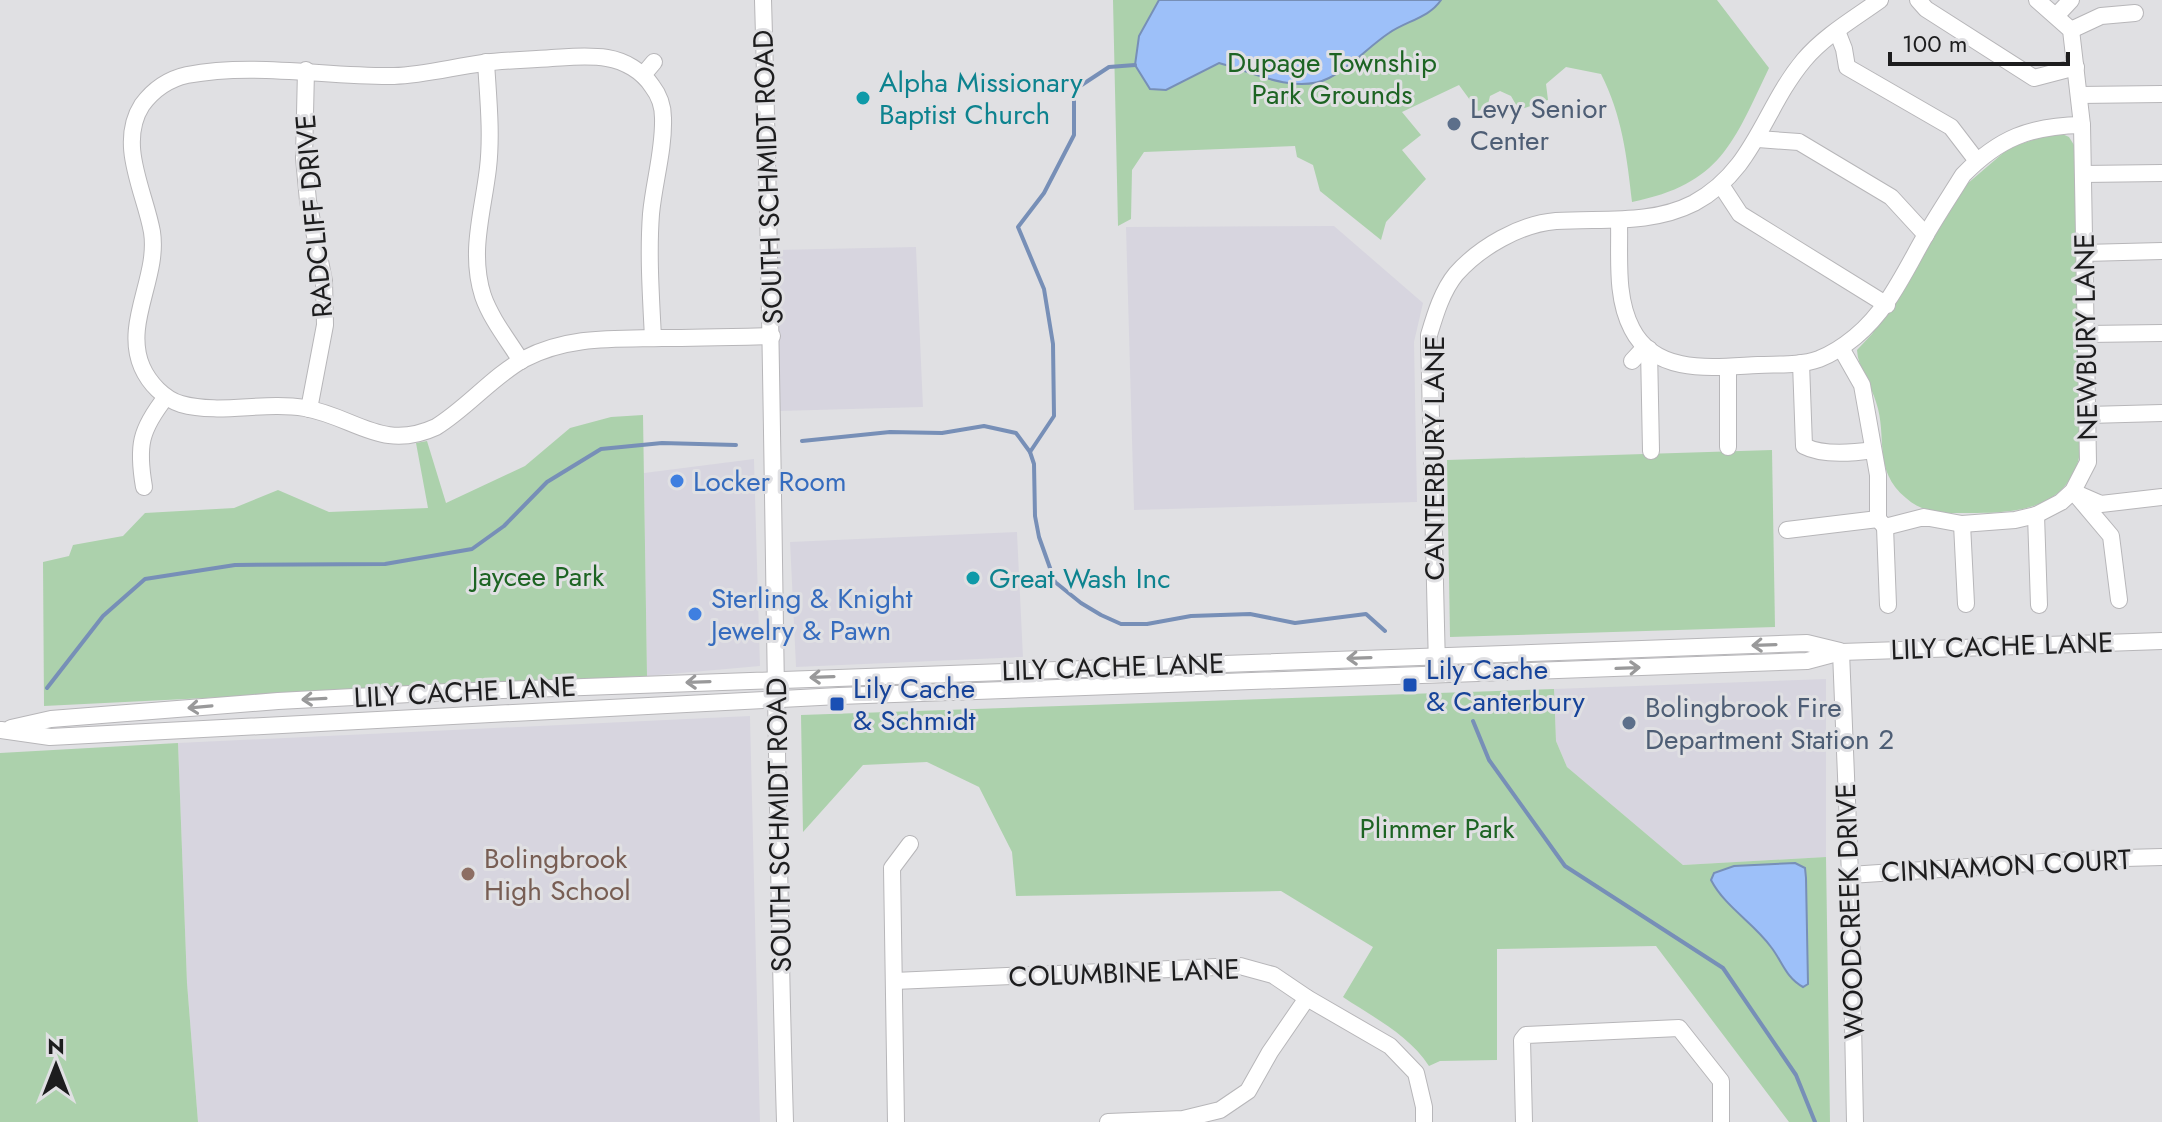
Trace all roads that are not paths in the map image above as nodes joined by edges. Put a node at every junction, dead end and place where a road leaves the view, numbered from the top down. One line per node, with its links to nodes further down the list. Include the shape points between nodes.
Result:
1 (763, 0): 28 (street, SOUTH SCHMIDT ROAD)
2 (1880, 0): 9 (street, CANTERBURY LANE)
3 (1918, 0): 11 (street, via 2034,78)
4 (2037, 0): 7 (street)
5 (2071, 0): 7 (street)
6 (2135, 13): 8 (street, via 2101,16)
7 (2056, 16): 8 (street)
8 (2071, 30): 11 (street, NEWBURY LANE)
9 (1837, 31): 16 (street, CANTERBURY LANE, via 1804,60); 17 (street, via 1847,67 1951,127)
10 (486, 62): 12 (street, via 397,76); 29 (street, via 590,56 648,68 663,122 650,227); 32 (street, via 490,144 476,259 490,312)
11 (2076, 67): 14 (street, NEWBURY LANE)
12 (306, 70): 36 (street, via 198,73 171,80 149,97 135,121 134,169 150,220 153,255 137,353 143,371); 37 (street, RADCLIFF DRIVE, via 304,158 324,281 325,325)
13 (2162, 94): 14 (street)
14 (2079, 95): 15 (street, NEWBURY LANE)
15 (2082, 125): 17 (street, via 2047,126 2010,138); 19 (street, NEWBURY LANE)
16 (1758, 139): 20 (street, CANTERBURY LANE); 22 (street, via 1799,142 1891,197)
17 (1977, 161): 22 (street)
18 (2162, 173): 19 (street)
19 (2083, 174): 24 (street, NEWBURY LANE)
20 (1721, 185): 21 (street, CANTERBURY LANE, via 1681,208); 25 (street, via 1740,214)
21 (1619, 221): 30 (street, via 1621,299 1632,330); 56 (street, CANTERBURY LANE, via 1553,221 1511,233 1456,275 1436,311 1429,335)
22 (1926, 235): 25 (street)
23 (2162, 251): 24 (street)
24 (2084, 253): 27 (street, NEWBURY LANE)
25 (1887, 305): 31 (street)
26 (2162, 333): 27 (street)
27 (2087, 334): 39 (street, NEWBURY LANE)
28 (772, 336): 29 (street); 58 (street, SOUTH SCHMIDT ROAD)
29 (653, 338): 32 (street, via 576,341)
30 (1647, 348): 33 (street); 35 (street, via 1687,366); 42 (street)
31 (1841, 348): 34 (street); 41 (street, via 1862,385)
32 (521, 361): 37 (street, via 421,434 390,437)
33 (1632, 361)
34 (1801, 363): 35 (street); 41 (street, via 1804,446)
35 (1728, 367): 40 (street)
36 (166, 397): 37 (street, via 198,407); 43 (street, via 143,432)
37 (309, 409)
38 (2162, 413): 39 (street)
39 (2088, 415): 44 (street, NEWBURY LANE, via 2088,462)
40 (1728, 447)
41 (1873, 450): 47 (street)
42 (1651, 451)
43 (144, 487)
44 (2073, 491): 45 (street, via 2101,504); 46 (street); 50 (street, via 2111,536)
45 (2162, 497)
46 (2036, 515): 48 (street); 53 (street)
47 (1882, 523): 48 (street, via 1924,517); 49 (street); 52 (street)
48 (1962, 524): 51 (street)
49 (1787, 530)
50 (2119, 600)
51 (1966, 604)
52 (1888, 605)
53 (2039, 605)
54 (2162, 641): 55 (street, LILY CACHE LANE)
55 (1841, 652): 56 (street, LILY CACHE LANE, one-way to 56, via 1807,643); 57 (street, LILY CACHE LANE, one-way to 55, via 1807,661); 63 (street, WOODCREEK DRIVE)
56 (1437, 656): 57 (street, CANTERBURY LANE); 58 (street, LILY CACHE LANE, one-way to 58)
57 (1438, 674): 59 (street, LILY CACHE LANE)
58 (776, 679): 59 (street, SOUTH SCHMIDT ROAD); 60 (street, LILY CACHE LANE, one-way to 60, via 278,701 51,719)
59 (776, 699): 60 (street, LILY CACHE LANE, via 50,737); 66 (street, SOUTH SCHMIDT ROAD)
60 (1, 730)
61 (910, 844): 64 (street, via 892,868)
62 (2162, 857): 63 (street, CINNAMON COURT)
63 (1850, 875): 72 (street, WOODCREEK DRIVE)
64 (894, 981): 65 (street, COLUMBINE LANE, via 1240,966 1273,975); 67 (street)
65 (1307, 998): 68 (street, via 1248,1091 1220,1110 1183,1119); 69 (street, COLUMBINE LANE, via 1390,1046 1416,1073)
66 (785, 1122)
67 (896, 1122)
68 (1108, 1122)
69 (1424, 1122)
70 (1524, 1122): 71 (street, via 1526,1035 1679,1028 1721,1081)
71 (1721, 1122)
72 (1855, 1122)

